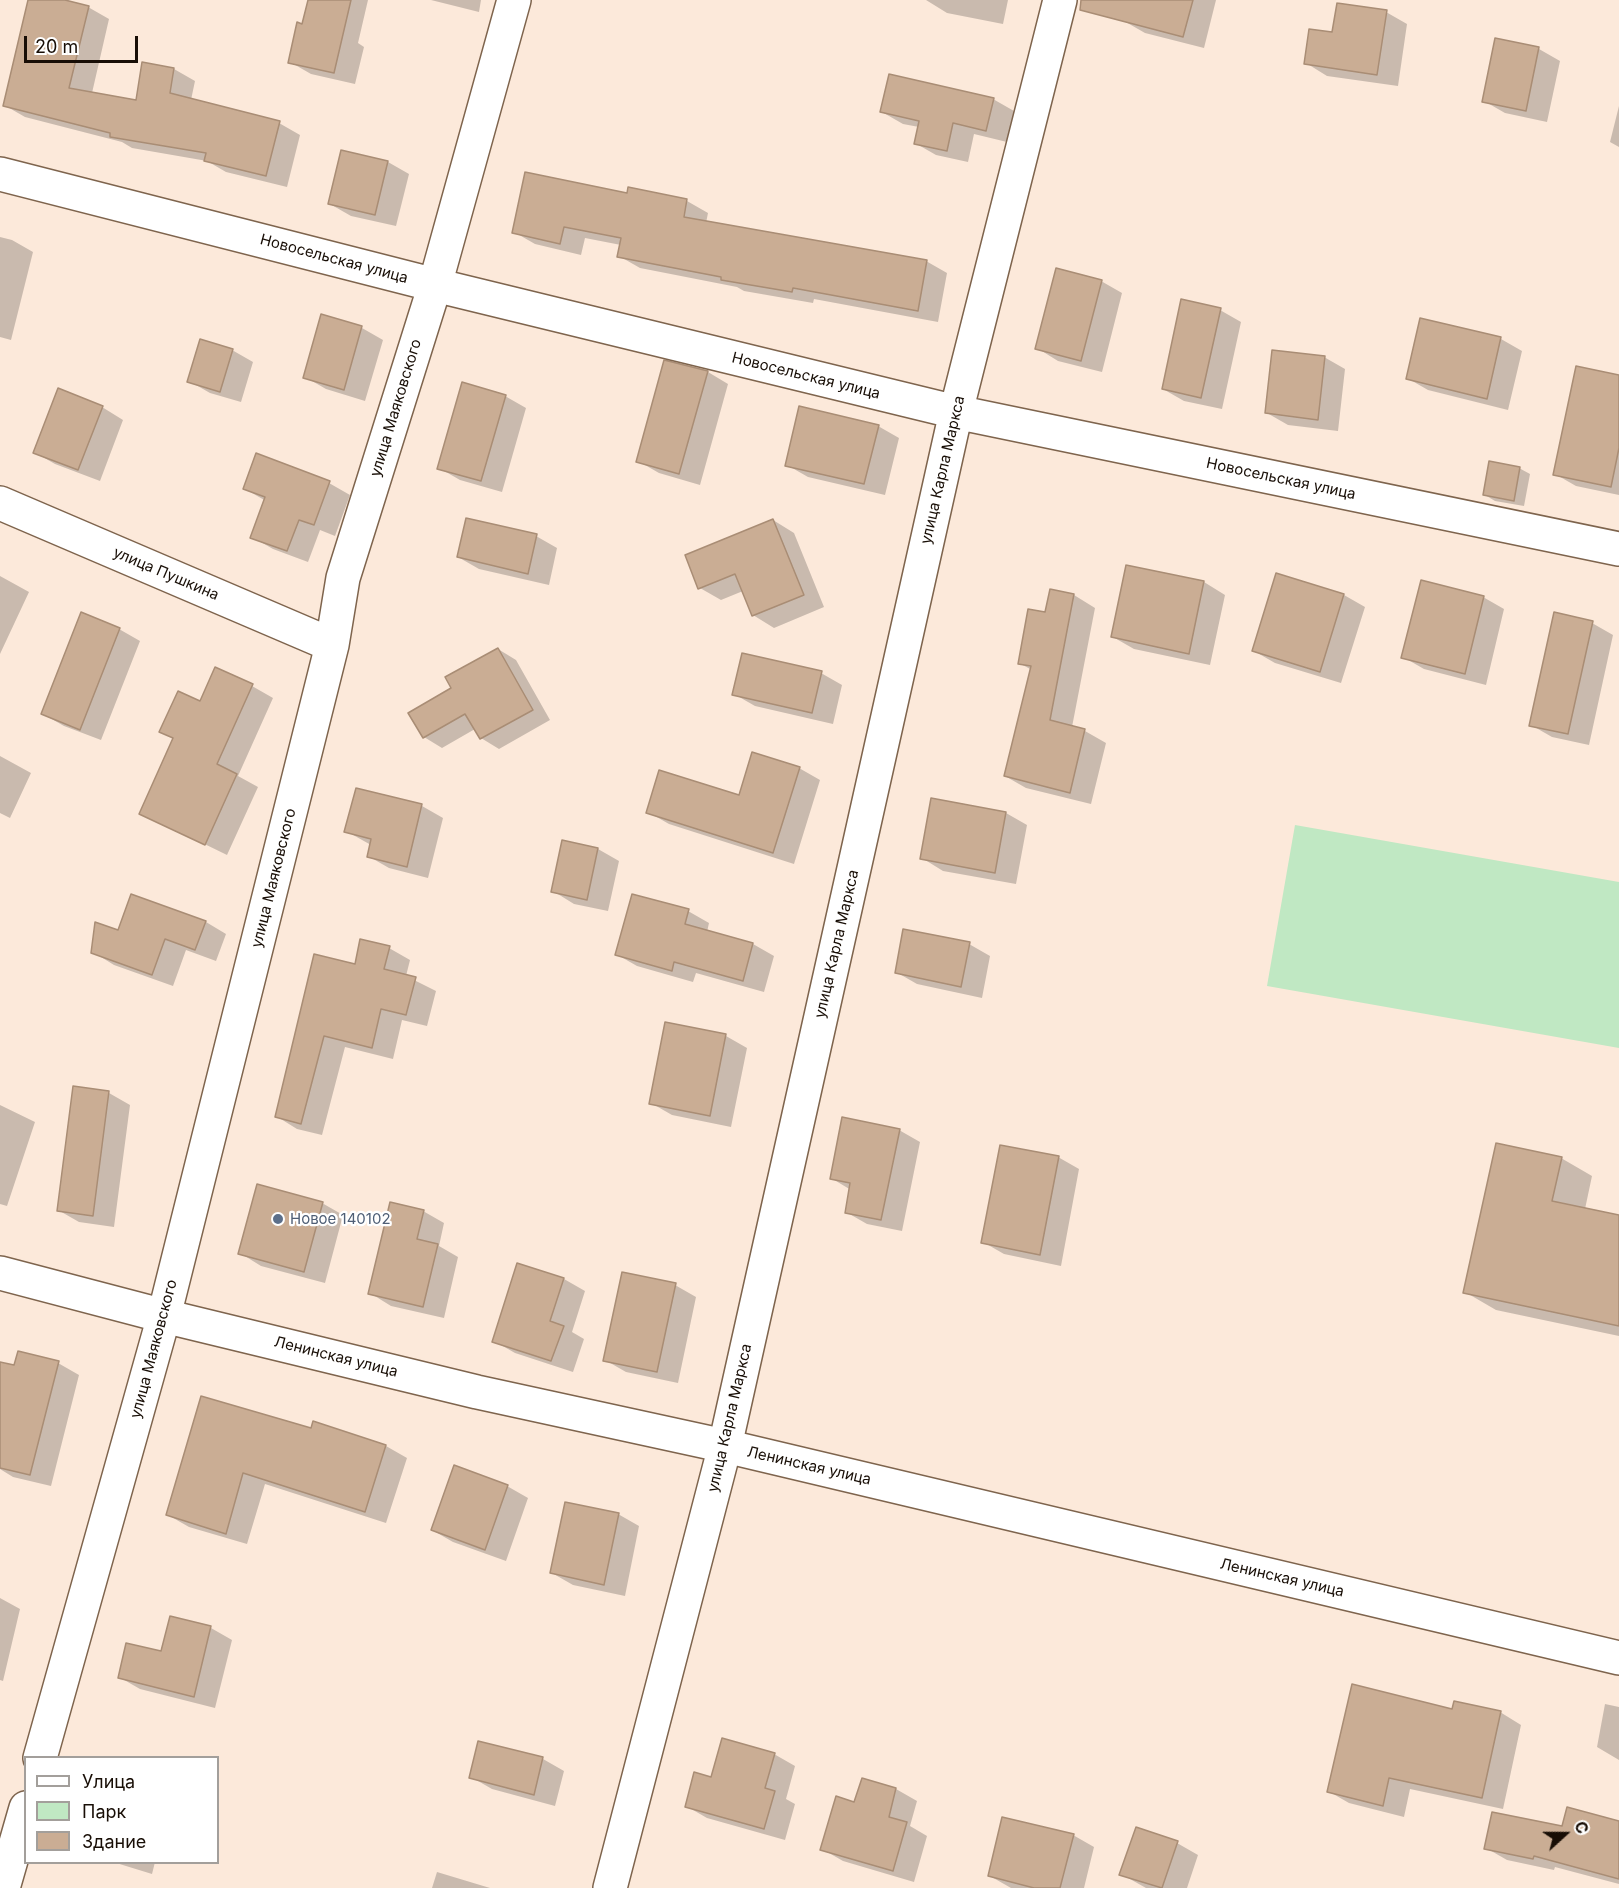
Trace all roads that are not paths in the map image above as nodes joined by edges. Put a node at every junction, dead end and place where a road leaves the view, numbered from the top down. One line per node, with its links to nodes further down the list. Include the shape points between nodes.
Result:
1 (514, 0): 4 (street, улица Маяковского)
2 (1060, 0): 5 (street, улица Карла Маркса)
3 (0, 174): 4 (street, Новосельская улица)
4 (435, 285): 5 (street, Новосельская улица); 8 (street, улица Маяковского, via 343,578)
5 (956, 412): 7 (street, Новосельская улица); 11 (street, улица Карла Маркса)
6 (0, 503): 8 (street, улица Пушкина)
7 (1619, 549)
8 (332, 645): 10 (street, улица Маяковского)
9 (0, 1273): 10 (street, Ленинская улица)
10 (164, 1316): 11 (street, Ленинская улица, via 477,1392); 13 (street, улица Маяковского)
11 (725, 1446): 12 (street, Ленинская улица); 16 (street, улица Карла Маркса)
12 (1619, 1658)
13 (41, 1756)
14 (24, 1815): 15 (street)
15 (3, 1888)
16 (610, 1888)

